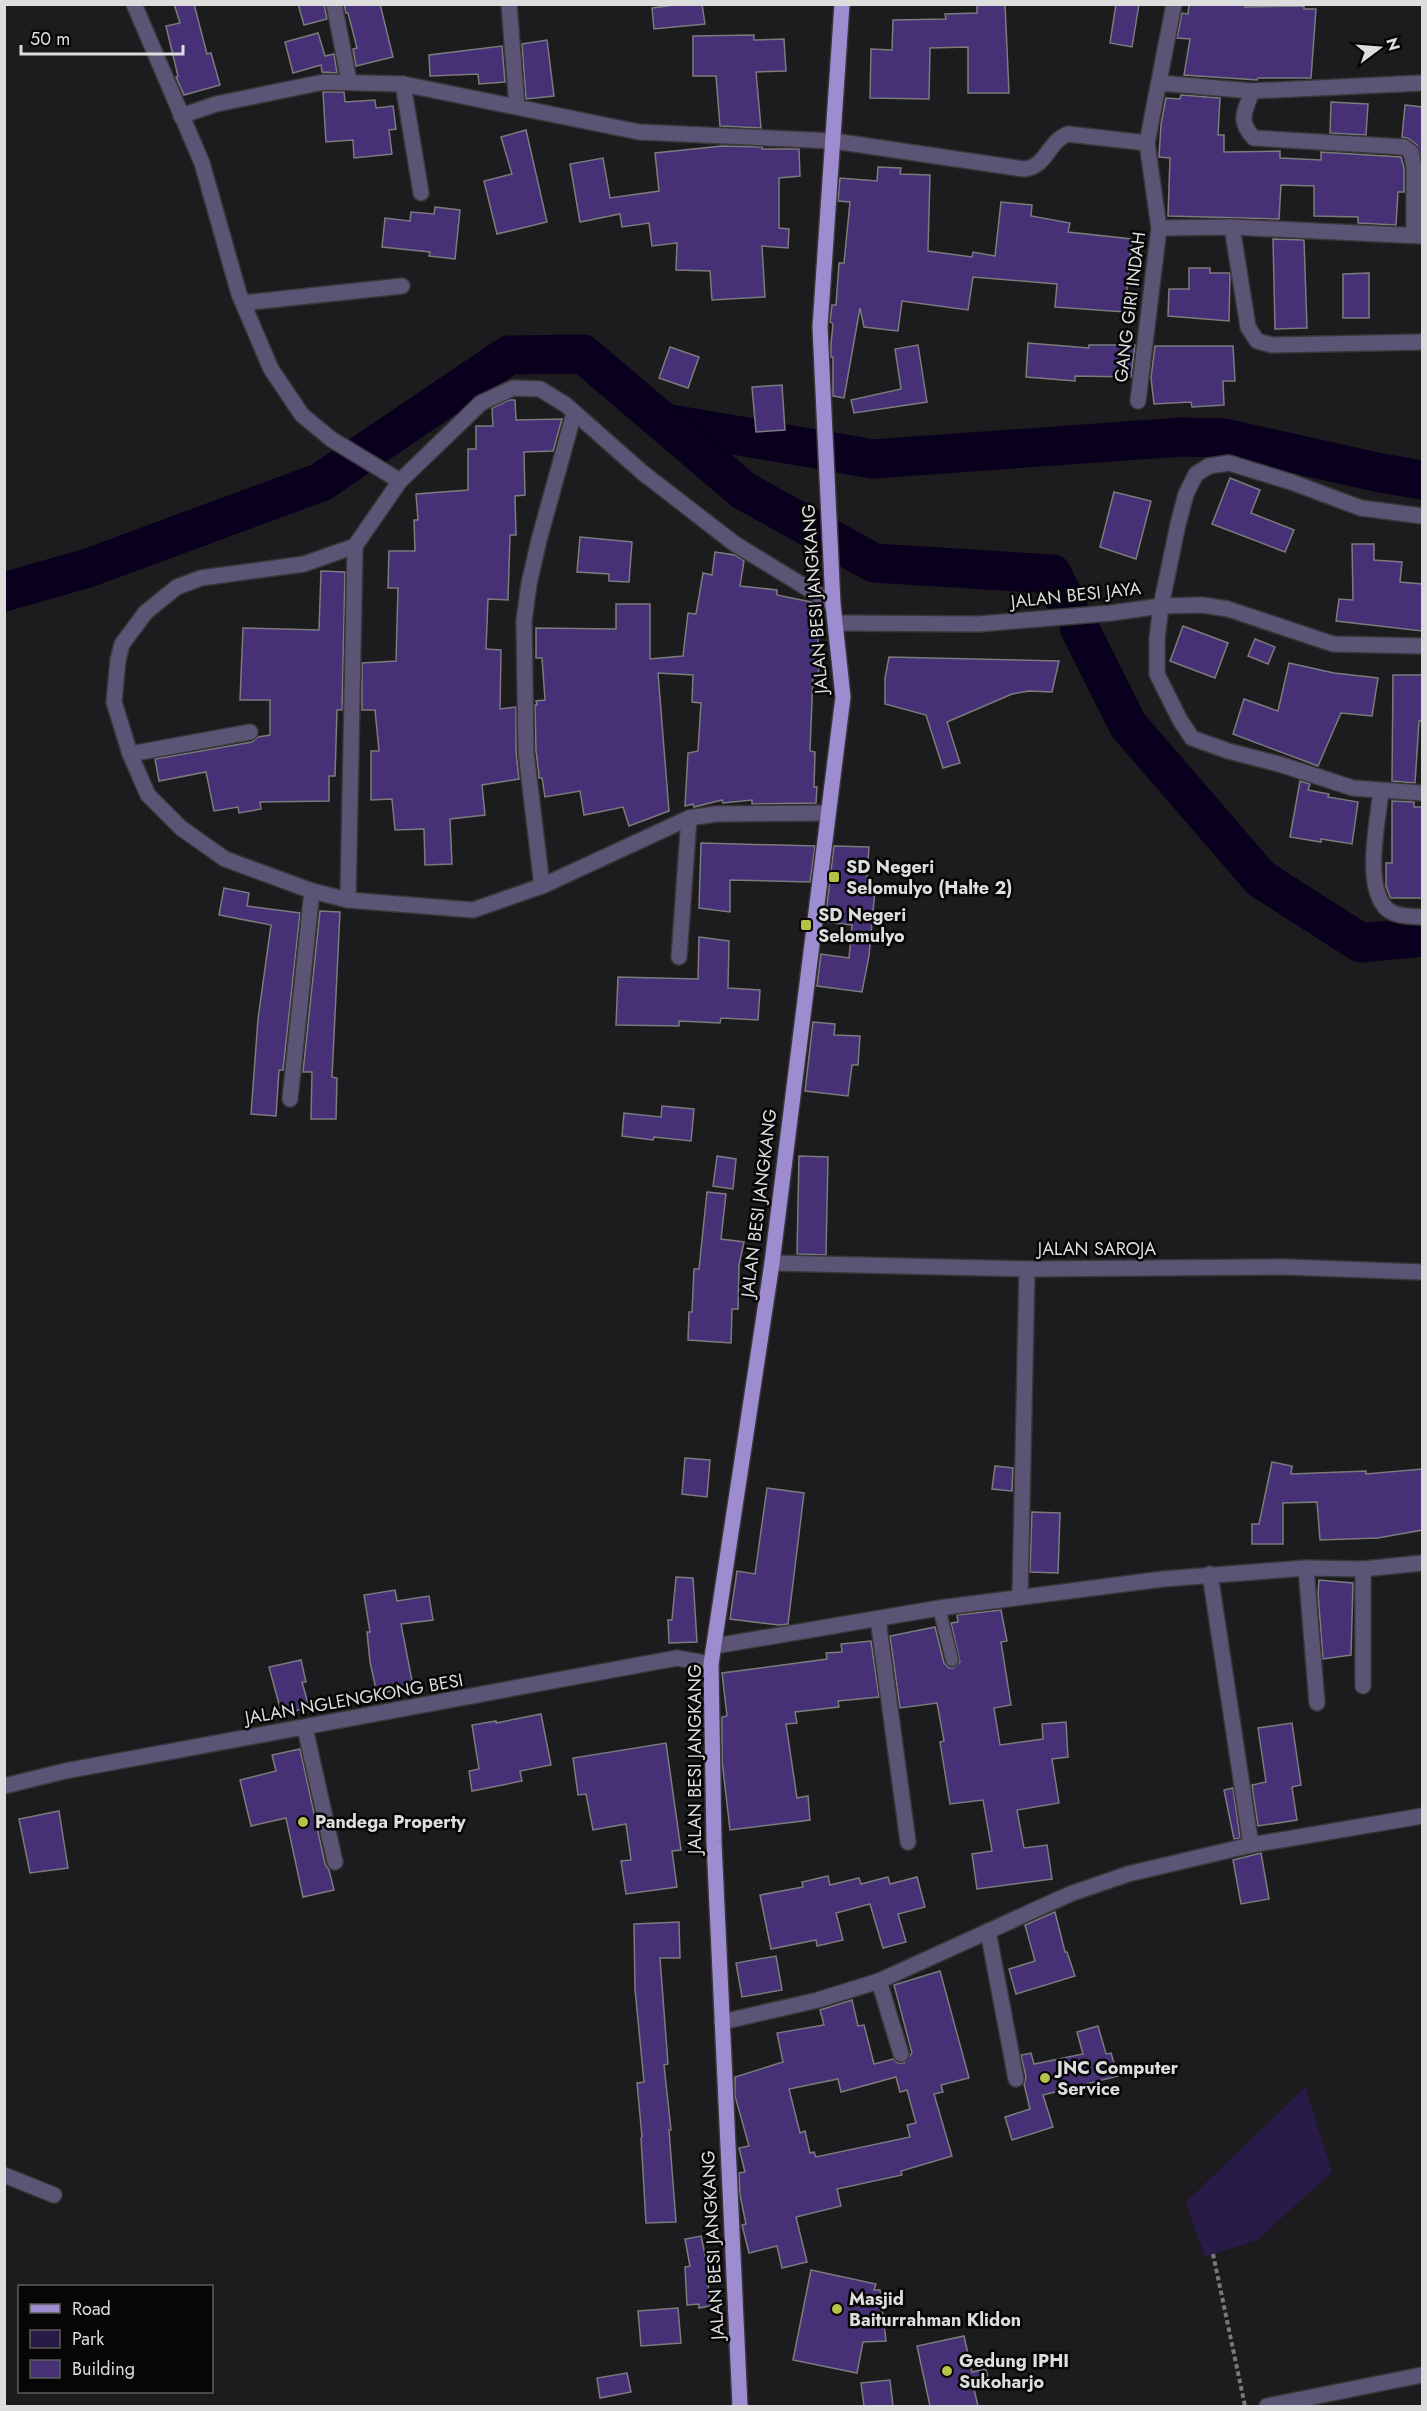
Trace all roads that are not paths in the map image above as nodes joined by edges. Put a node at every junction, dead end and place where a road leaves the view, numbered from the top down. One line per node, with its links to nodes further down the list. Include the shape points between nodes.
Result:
1 (134, 4): 12 (street)
2 (334, 4): 6 (street)
3 (509, 4): 11 (street)
4 (843, 4): 13 (main road, JALAN BESI JANGKANG)
5 (1174, 4): 7 (street, GANG GIRI INDAH)
6 (349, 81): 9 (street); 12 (street, via 324,82 216,104)
7 (1159, 83): 10 (street); 14 (street, GANG GIRI INDAH)
8 (1422, 83): 10 (street)
9 (403, 84): 11 (street); 15 (street)
10 (1252, 92): 18 (street, via 1242,118 1245,129 1254,138 1404,147 1411,152)
11 (517, 107): 13 (street, via 639,132)
12 (181, 116): 20 (street, via 202,164)
13 (834, 141): 14 (street, via 1024,169 1039,165 1060,136 1068,134); 27 (main road, JALAN BESI JANGKANG, via 819,327)
14 (1147, 143): 17 (street, GANG GIRI INDAH)
15 (421, 193)
16 (1232, 227): 17 (street); 18 (street); 21 (street, via 1248,327 1257,341 1272,345)
17 (1159, 228): 22 (street, GANG GIRI INDAH)
18 (1418, 235)
19 (402, 286): 20 (street)
20 (243, 303): 24 (street, via 271,369 302,416 331,439)
21 (1422, 342)
22 (1138, 401)
23 (574, 413): 24 (street, via 540,389 513,388 481,403); 27 (street, via 735,544); 37 (street, via 528,584 524,621 526,752)
24 (400, 481): 26 (street)
25 (1422, 516): 28 (street, JALAN BESI JAYA, via 1361,508 1229,463 1209,466 1196,474 1186,494)
26 (355, 546): 32 (street, via 304,564 201,578 177,587 146,612 122,644 118,660 114,702); 39 (street)
27 (833, 604): 29 (main road, JALAN BESI JANGKANG)
28 (1161, 606): 29 (street, JALAN BESI JAYA, via 978,624); 30 (street, via 1228,609 1333,644); 33 (street, via 1157,674 1192,738 1353,788)
29 (837, 623): 35 (main road, JALAN BESI JANGKANG, via 843,697)
30 (1422, 646)
31 (250, 732): 32 (street)
32 (130, 754): 38 (street, via 148,795 202,845 225,859)
33 (1382, 791): 34 (street); 40 (street, via 1375,858 1379,898 1388,910 1402,916)
34 (1422, 794)
35 (827, 813): 36 (street, via 715,814); 43 (main road, JALAN BESI JANGKANG)
36 (689, 818): 37 (street); 41 (street)
37 (542, 886): 39 (street, via 473,910)
38 (312, 891): 39 (street); 42 (street)
39 (348, 900)
40 (1422, 917)
41 (679, 957)
42 (290, 1099)
43 (772, 1263): 44 (street, JALAN SAROJA); 53 (main road, JALAN BESI JANGKANG)
44 (1027, 1269): 45 (street, JALAN SAROJA, via 1286,1267); 50 (street)
45 (1422, 1272)
46 (1422, 1563): 48 (street)
47 (1306, 1568): 48 (street); 49 (street); 57 (street)
48 (1363, 1569): 56 (street)
49 (1210, 1574): 50 (street); 62 (street)
50 (1020, 1597): 51 (street)
51 (939, 1608): 52 (street); 54 (lane)
52 (878, 1619): 53 (street); 61 (street)
53 (715, 1646): 55 (main road, JALAN BESI JANGKANG)
54 (952, 1660)
55 (711, 1664): 58 (street, JALAN NGLENGKONG BESI, via 677,1658); 66 (main road, JALAN BESI JANGKANG)
56 (1364, 1686)
57 (1317, 1703)
58 (305, 1728): 59 (street, JALAN NGLENGKONG BESI); 63 (street)
59 (4, 1786)
60 (1422, 1816): 62 (street)
61 (908, 1842)
62 (1251, 1845): 64 (street, via 1128,1874 1070,1894)
63 (335, 1862)
64 (988, 1931): 65 (street); 68 (street)
65 (879, 1981): 66 (street); 67 (street)
66 (722, 2022): 72 (main road, JALAN BESI JANGKANG)
67 (901, 2054)
68 (1016, 2079)
69 (4, 2175): 70 (street)
70 (54, 2196)
71 (1422, 2375): 73 (street)
72 (740, 2406)
73 (1267, 2406)

